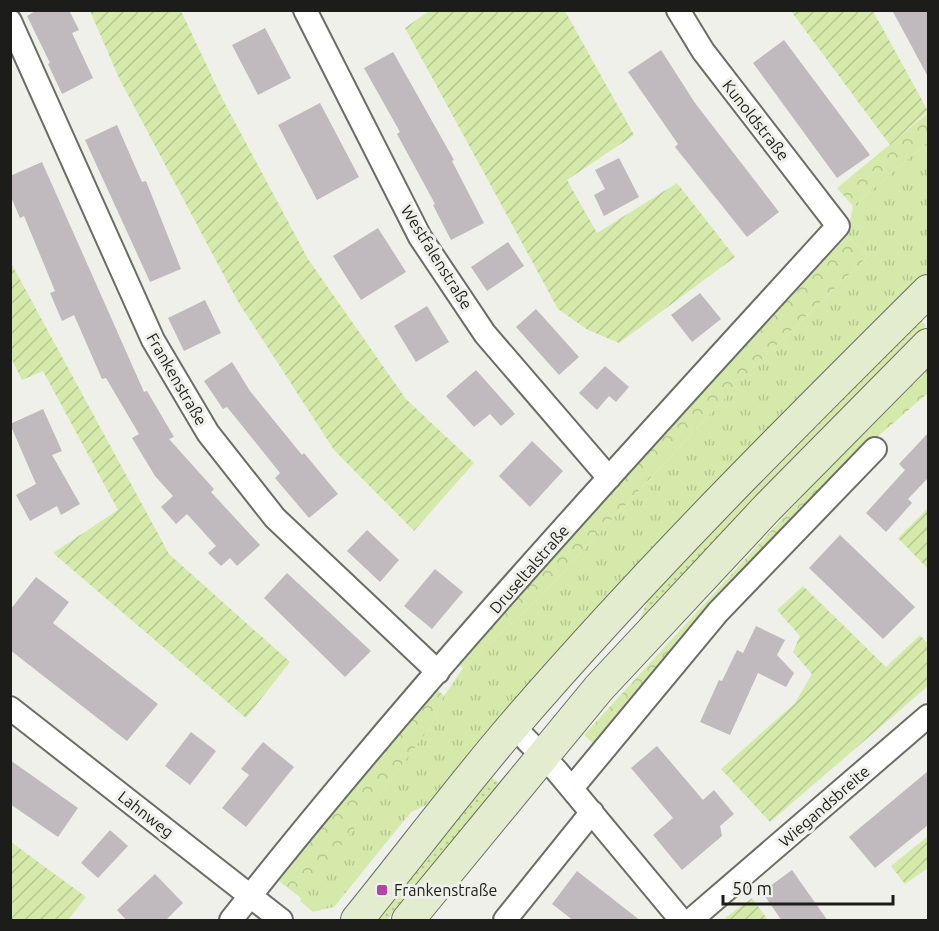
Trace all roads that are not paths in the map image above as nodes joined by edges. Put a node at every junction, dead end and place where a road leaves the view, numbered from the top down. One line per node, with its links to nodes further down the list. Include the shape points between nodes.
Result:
1 (305, 10): 8 (street, Westfalenstraße, via 420,237 485,334)
2 (678, 10): 4 (street, Kunoldstraße, via 703,51)
3 (10, 21): 9 (street, Frankenstraße, via 153,339 208,433 275,518)
4 (838, 226): 8 (street, Druseltalstraße)
5 (928, 291): 12 (main road, via 707,514)
6 (928, 345): 13 (main road, via 767,508)
7 (875, 449): 14 (street, via 718,612)
8 (609, 478): 9 (street, Druseltalstraße)
9 (438, 672): 16 (street, Druseltalstraße)
10 (10, 708): 16 (street, Lahnweg)
11 (928, 716): 23 (street, Wiegandsbreite)
12 (513, 726): 13 (street); 19 (main road)
13 (542, 755): 14 (street); 20 (main road)
14 (572, 788): 15 (street)
15 (592, 812): 21 (street); 22 (street)
16 (251, 896): 17 (street, Druseltalstraße); 18 (street, Lahnweg)
17 (231, 921)
18 (281, 921)
19 (357, 921)
20 (408, 921)
21 (506, 921)
22 (681, 921)
23 (691, 921)

